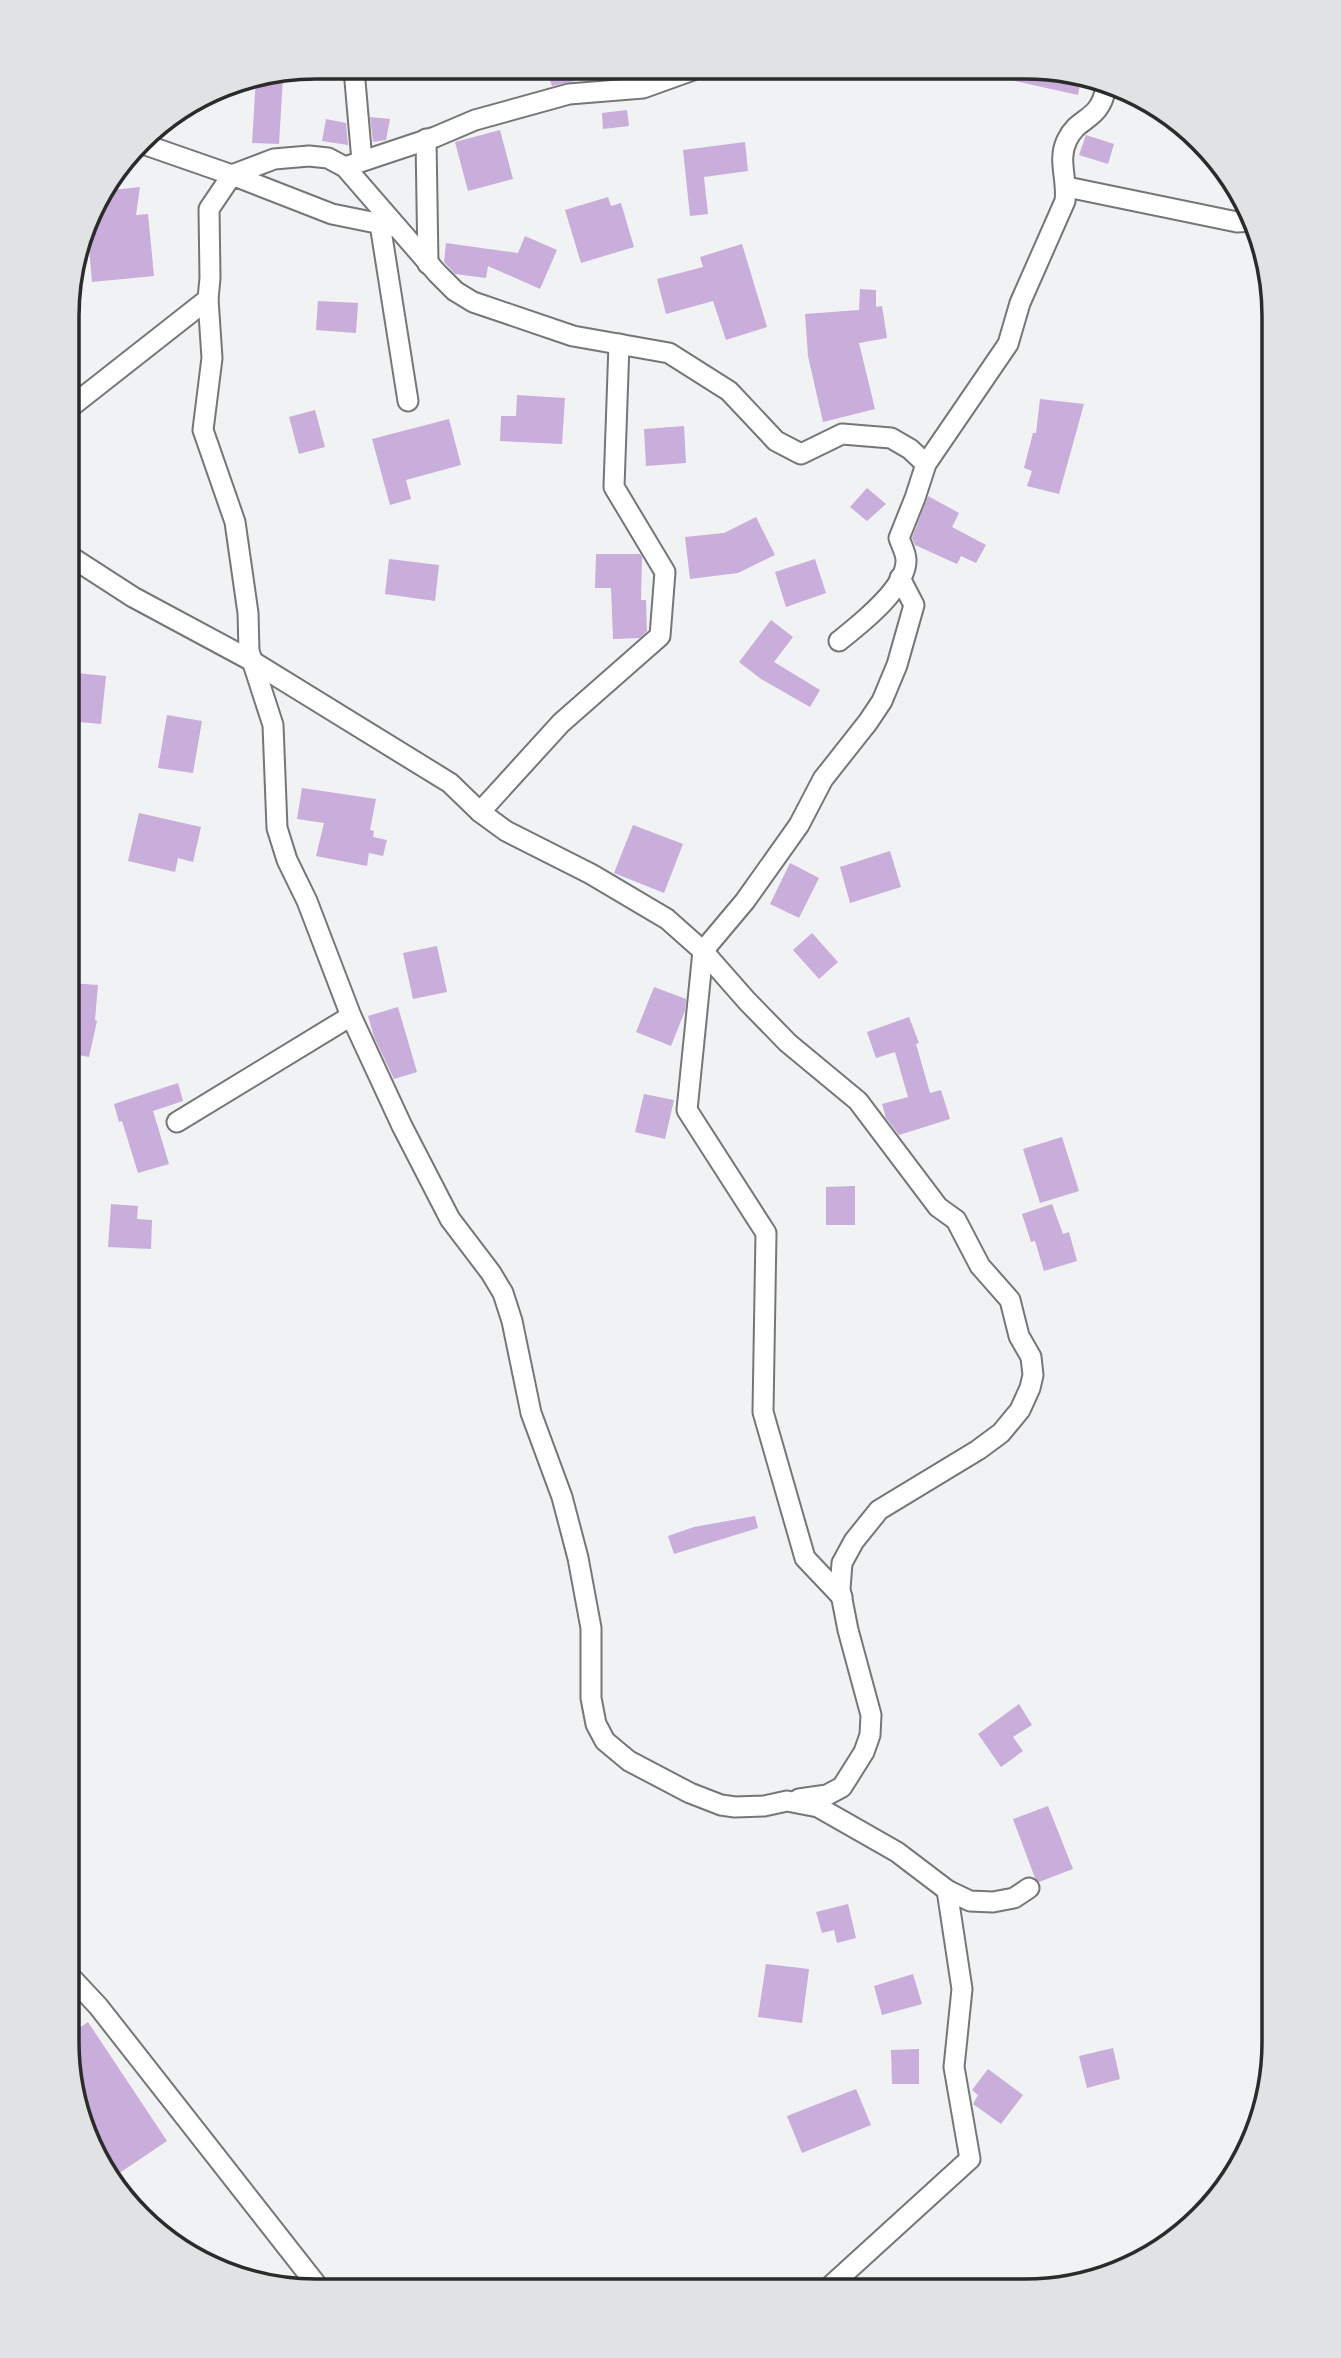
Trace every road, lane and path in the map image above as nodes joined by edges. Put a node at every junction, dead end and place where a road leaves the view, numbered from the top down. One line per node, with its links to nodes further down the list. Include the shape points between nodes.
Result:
1 (355, 79): 6 (street)
2 (668, 79): 4 (street, via 643,88 569,94)
3 (1105, 92): 8 (street, via 1093,116 1068,137 1062,154)
4 (426, 139): 6 (street); 11 (street)
5 (150, 146): 7 (street)
6 (354, 164): 7 (street, via 309,156 274,159); 10 (street)
7 (232, 175): 10 (street, via 332,214); 12 (street, via 209,209)
8 (1067, 187): 9 (street); 16 (street, via 1008,344)
9 (1243, 222)
10 (388, 225): 11 (street); 15 (street)
11 (428, 264): 13 (street, via 473,302 573,336)
12 (208, 299): 14 (street); 20 (street, via 212,358 203,430 235,522)
13 (619, 344): 16 (street, via 669,353 729,391 776,441 801,454 842,434 891,438); 21 (street, via 614,487 665,572 660,636 561,723)
14 (79, 399)
15 (408, 401)
16 (926, 464): 18 (street, via 899,538 906,560)
17 (79, 562): 20 (street)
18 (900, 578): 19 (street, via 878,608); 22 (street, via 914,605 882,701 823,779 799,825 745,901)
19 (839, 641)
20 (252, 661): 21 (street, via 450,783); 23 (street, via 273,725 278,828)
21 (480, 812): 22 (street, via 506,831 667,919)
22 (703, 951): 25 (street, via 687,1110 766,1233 763,1412 805,1558); 25 (street, via 788,1043 858,1101 938,1207 956,1220 980,1266 1010,1300 1019,1336 1031,1357 1030,1388 1020,1410 1001,1433 879,1510 869,1521 842,1563)
23 (351, 1016): 24 (street); 26 (street, via 450,1219 503,1293 531,1413 562,1497 578,1558 591,1628 591,1698 596,1724 606,1741 629,1761 690,1793 735,1807)
24 (177, 1122)
25 (842, 1597): 26 (street, via 871,1715 870,1735 842,1787 827,1795)
26 (787, 1801): 28 (street, via 840,1818 897,1852)
27 (1029, 1888): 28 (street, via 1014,1898 993,1902 970,1901)
28 (947, 1890): 31 (street, via 962,1989 954,2067 970,2159)
29 (79, 1986): 30 (street)
30 (312, 2279)
31 (838, 2279)

